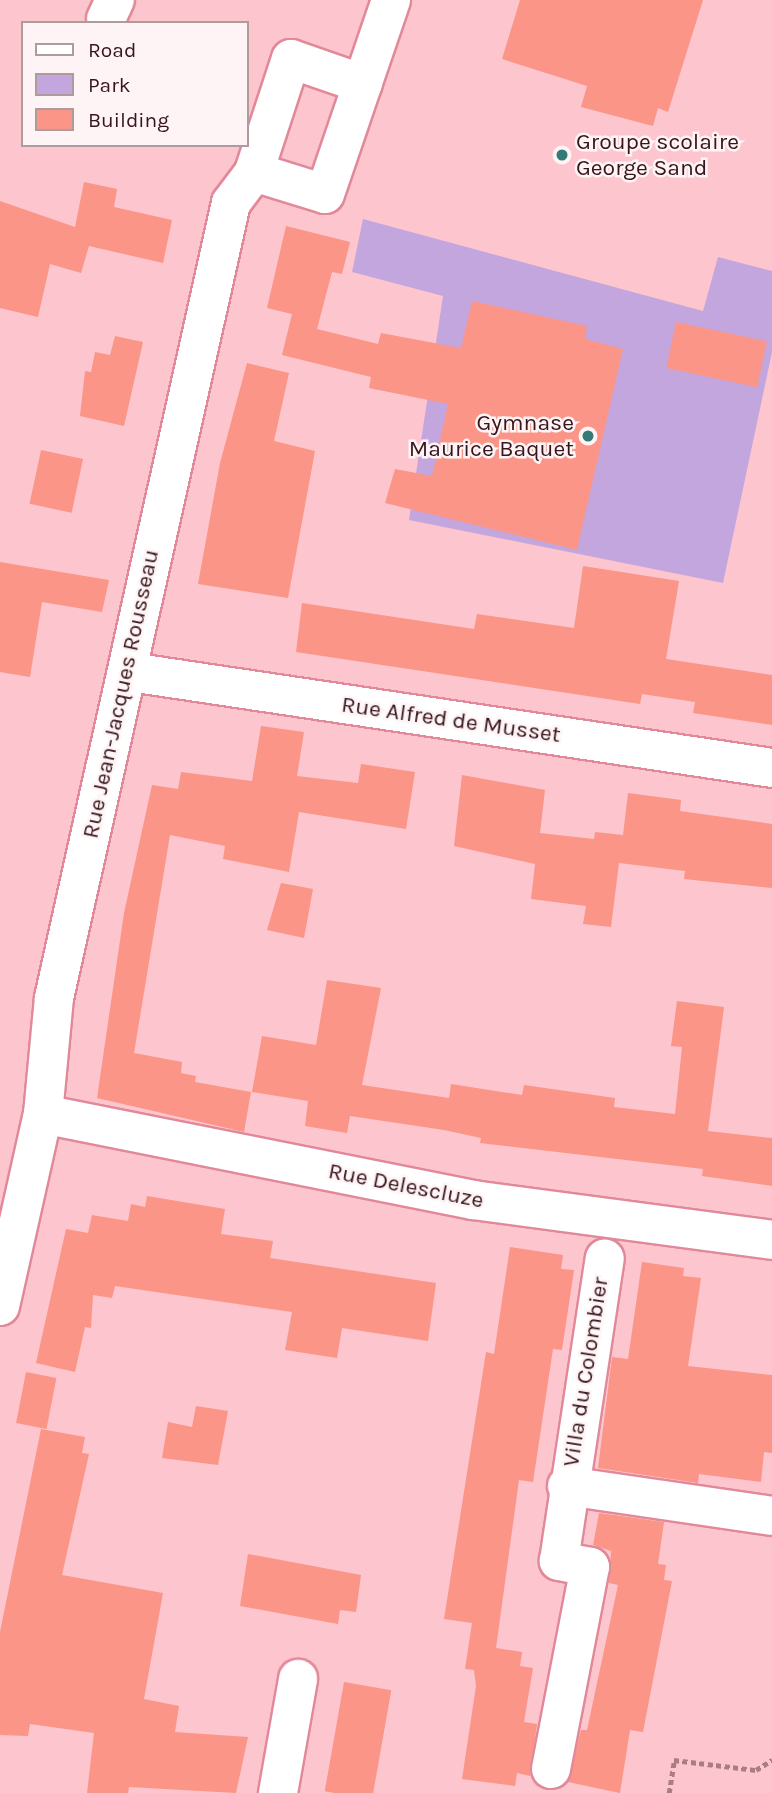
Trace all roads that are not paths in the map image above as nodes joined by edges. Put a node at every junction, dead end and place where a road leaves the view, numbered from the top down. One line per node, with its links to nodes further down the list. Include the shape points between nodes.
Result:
1 (391, 0): 2 (street)
2 (363, 84): 3 (street, via 325,194); 3 (street, Rue Jean-Jacques Rousseau, via 291,59)
3 (254, 172): 4 (street, Rue Jean-Jacques Rousseau, via 231,203 133,628)
4 (130, 672): 5 (street, Rue Alfred de Musset); 6 (street, Rue Jean-Jacques Rousseau, via 54,998)
5 (772, 768)
6 (43, 1114): 7 (street, Rue Delescluze, via 473,1199); 9 (street, Rue Jean-Jacques Rousseau)
7 (772, 1240)
8 (605, 1258): 10 (street, Villa du Colombier)
9 (0, 1306)
10 (567, 1486): 11 (street, Villa du Colombier); 13 (street, Villa du Colombier, via 559,1561 590,1567)
11 (772, 1516)
12 (298, 1679): 14 (street)
13 (551, 1769)
14 (278, 1793)

